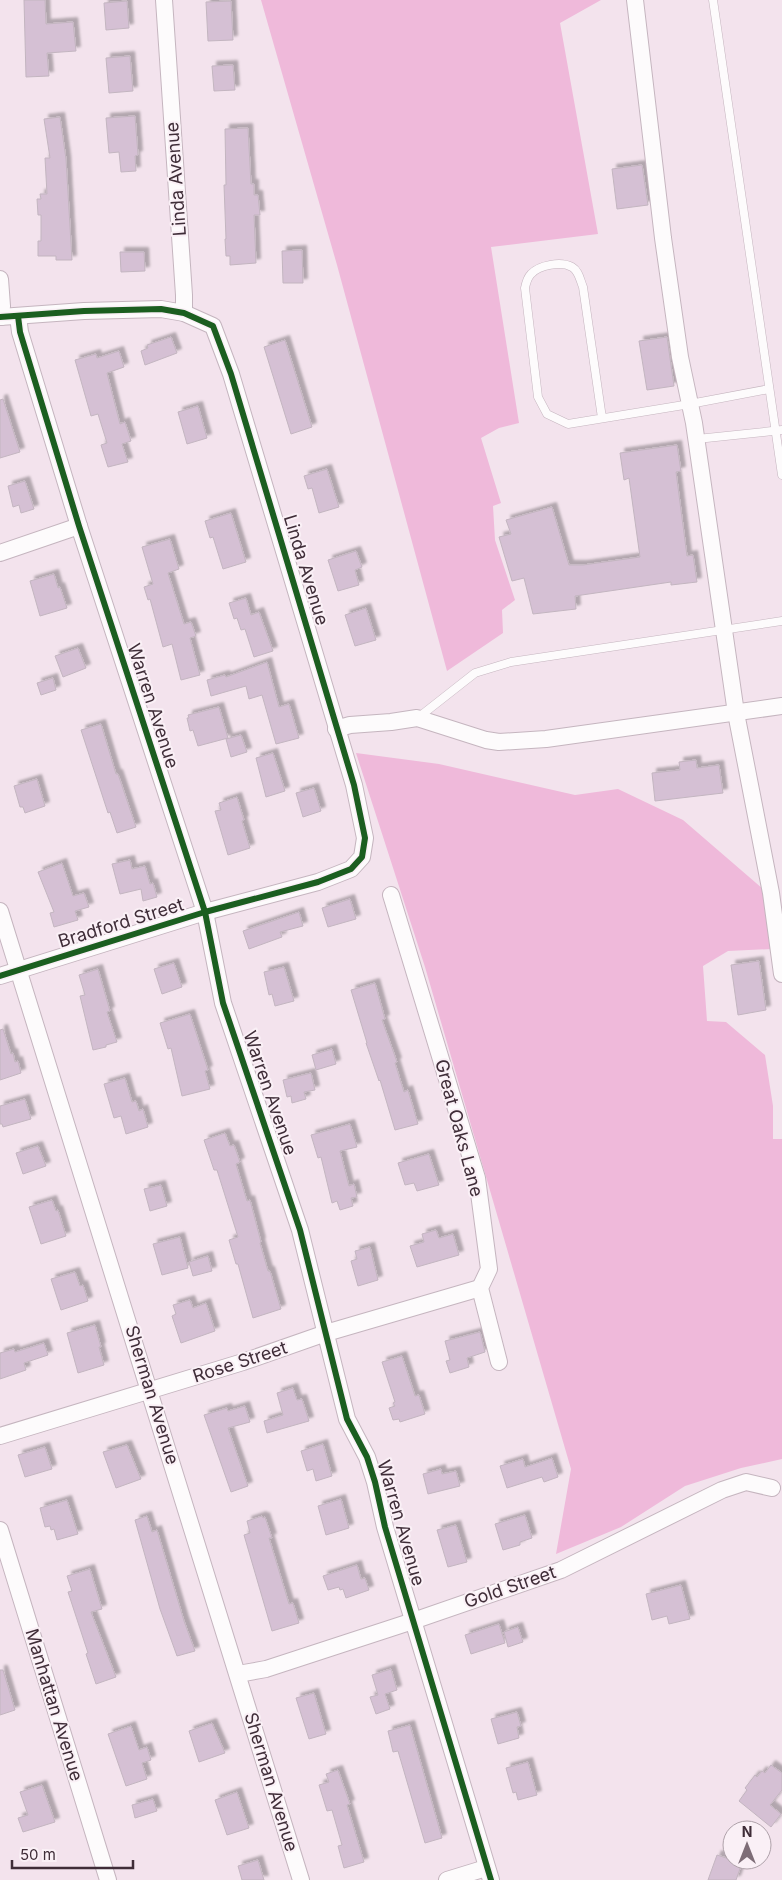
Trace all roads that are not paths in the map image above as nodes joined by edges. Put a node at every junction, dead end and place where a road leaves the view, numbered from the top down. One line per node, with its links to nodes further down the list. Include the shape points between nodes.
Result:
1 (164, 0): 5 (street, Linda Avenue)
2 (635, 0): 9 (street, via 663,238)
3 (713, 0): 8 (lane)
4 (0, 279): 7 (street)
5 (184, 313): 6 (street, via 162,309); 21 (street, Linda Avenue, via 213,326 231,374)
6 (18, 316): 7 (street); 14 (street, Warren Avenue)
7 (0, 317)
8 (769, 389): 9 (lane); 11 (lane)
9 (690, 404): 10 (lane); 12 (street)
10 (602, 418): 10 (lane, via 568,424 547,414 538,397 525,288 527,279 541,267 562,264 572,267 578,274 583,287)
11 (779, 430): 12 (lane); 13 (lane)
12 (697, 439): 17 (street)
13 (782, 475)
14 (78, 526): 15 (street); 25 (street, Warren Avenue)
15 (0, 553)
16 (782, 622): 17 (lane)
17 (724, 630): 19 (street); 20 (lane, via 511,662 475,673)
18 (782, 706): 19 (street)
19 (736, 713): 20 (street, via 546,739 499,742); 27 (street, via 771,893)
20 (417, 718): 21 (street)
21 (336, 729): 22 (street, Linda Avenue, via 362,817 365,838)
22 (362, 857): 25 (street, Bradford Street, via 351,869 318,882)
23 (391, 895): 29 (street, Great Oaks Lane, via 477,1178 489,1269)
24 (0, 910): 26 (street, Sherman Avenue)
25 (205, 912): 26 (street, Bradford Street); 30 (street, Warren Avenue, via 224,1003 300,1230)
26 (19, 970): 28 (street, Bradford Street); 32 (street, Sherman Avenue)
27 (782, 974)
28 (0, 976)
29 (480, 1288): 30 (street, Rose Street); 31 (street)
30 (326, 1333): 32 (street, Rose Street); 36 (street, Warren Avenue, via 347,1419 367,1457)
31 (499, 1362)
32 (150, 1391): 33 (street, Rose Street); 37 (street, Sherman Avenue)
33 (0, 1436)
34 (772, 1488): 36 (street, Gold Street, via 746,1482 722,1490 561,1570)
35 (0, 1530): 39 (street, Manhattan Avenue)
36 (413, 1621): 37 (street, Gold Street); 38 (street, Warren Avenue)
37 (238, 1674): 40 (street, Sherman Avenue)
38 (488, 1874): 41 (street)
39 (108, 1880)
40 (301, 1880)
41 (447, 1880)

